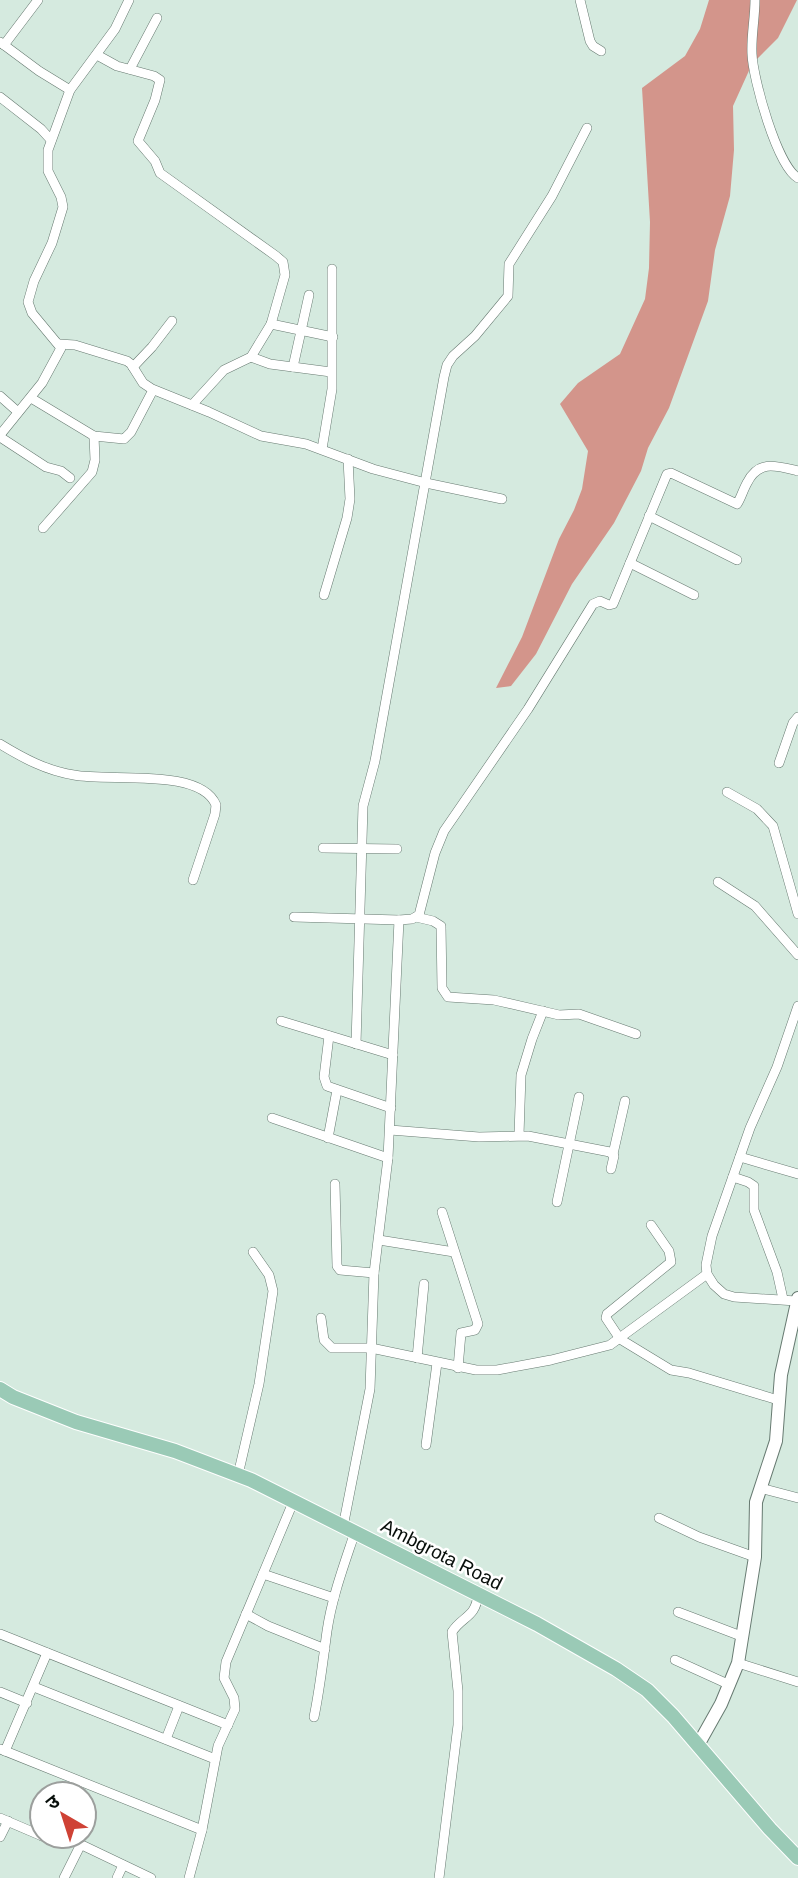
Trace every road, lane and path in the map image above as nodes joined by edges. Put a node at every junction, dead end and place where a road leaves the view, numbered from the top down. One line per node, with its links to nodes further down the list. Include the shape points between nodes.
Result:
1 (38, 0): 6 (street)
2 (129, 0): 8 (street)
3 (580, 0): 7 (street, via 590,41)
4 (755, 0): 15 (street, via 754,73 781,157)
5 (157, 18): 10 (street)
6 (4, 45): 9 (street); 11 (street)
7 (601, 51)
8 (97, 55): 10 (street); 11 (street)
9 (0, 57)
10 (131, 69): 19 (street, via 160,80 138,141 160,173 283,262 285,275)
11 (70, 90): 14 (street)
12 (0, 97): 14 (street)
13 (587, 128): 40 (street, via 509,264 508,296 447,365)
14 (51, 140): 22 (street, via 47,166 63,207 28,302)
15 (798, 178)
16 (332, 269): 21 (street)
17 (309, 295): 20 (street)
18 (172, 321): 24 (street)
19 (271, 324): 20 (street); 23 (street)
20 (303, 330): 21 (street); 25 (street)
21 (333, 337): 26 (street)
22 (59, 344): 24 (street, via 127,360); 29 (street, via 60,353)
23 (251, 357): 25 (street); 30 (street, via 224,370)
24 (133, 367): 27 (street)
25 (293, 367): 26 (street)
26 (331, 372): 36 (street)
27 (153, 390): 30 (street); 35 (street, via 127,438)
28 (0, 396): 31 (street)
29 (31, 398): 31 (street); 35 (street)
30 (191, 405): 36 (street, via 261,436)
31 (19, 412): 33 (street)
32 (0, 417): 33 (street)
33 (8, 424): 34 (street)
34 (0, 436): 39 (street)
35 (94, 436): 43 (street, via 92,472)
36 (322, 449): 37 (street)
37 (348, 459): 40 (street); 46 (street, via 350,499)
38 (798, 471): 42 (street, via 767,465 750,477 737,504 668,473)
39 (70, 478)
40 (426, 483): 41 (street); 53 (street, via 365,794)
41 (502, 499)
42 (649, 516): 44 (street); 45 (street)
43 (43, 528)
44 (737, 560)
45 (630, 563): 47 (street); 59 (street, via 614,604 593,604 444,831)
46 (324, 595)
47 (694, 595)
48 (798, 717): 50 (street)
49 (0, 744): 55 (street, via 23,758 71,775 174,781 207,791 216,805)
50 (779, 763)
51 (727, 792): 57 (street, via 757,809 773,826)
52 (323, 848): 53 (street)
53 (362, 848): 54 (street); 60 (street)
54 (397, 849)
55 (193, 880)
56 (718, 882): 62 (street, via 755,906)
57 (798, 914)
58 (295, 917): 60 (street)
59 (416, 917): 61 (street); 64 (street, via 441,926 445,995)
60 (360, 918): 61 (street); 68 (street)
61 (399, 920): 69 (street)
62 (798, 954)
63 (798, 1006): 80 (street)
64 (543, 1011): 66 (street, via 579,1014); 76 (street, via 521,1075)
65 (281, 1021): 67 (street)
66 (636, 1034)
67 (329, 1036): 68 (street); 70 (street, via 324,1083)
68 (356, 1044): 69 (street)
69 (393, 1055): 73 (street)
70 (337, 1090): 73 (street); 77 (street)
71 (579, 1097): 78 (street)
72 (625, 1101): 79 (street)
73 (391, 1108): 75 (street)
74 (272, 1118): 77 (street)
75 (390, 1130): 76 (street, via 479,1137); 81 (street)
76 (519, 1135): 78 (street)
77 (328, 1138): 81 (street)
78 (569, 1143): 79 (street); 86 (street)
79 (613, 1154): 82 (street)
80 (740, 1157): 83 (street); 84 (street)
81 (388, 1158): 89 (street)
82 (611, 1169)
83 (798, 1174)
84 (733, 1177): 93 (street, via 708,1252); 95 (street, via 754,1186 754,1210)
85 (335, 1184): 92 (street, via 337,1266)
86 (557, 1202)
87 (442, 1212): 91 (street)
88 (651, 1225): 97 (street, via 671,1262 607,1314)
89 (379, 1240): 91 (street); 92 (street)
90 (253, 1252): 105 (street, via 269,1275 273,1291 259,1384)
91 (454, 1252): 101 (street, via 478,1326 461,1334)
92 (374, 1273): 98 (street)
93 (707, 1274): 95 (street, via 724,1294); 97 (street)
94 (424, 1284): 99 (street)
95 (792, 1300): 103 (street)
96 (321, 1318): 98 (street, via 329,1347)
97 (620, 1339): 101 (street, via 594,1350 520,1366); 103 (street, via 671,1370)
98 (371, 1348): 99 (street); 110 (street, via 370,1389 357,1447)
99 (417, 1358): 100 (street)
100 (437, 1363): 101 (street); 104 (street)
101 (458, 1368)
102 (0, 1389): 105 (main road, Ambgrota Road, via 76,1422)
103 (778, 1400): 106 (street, via 776,1441)
104 (426, 1445)
105 (238, 1475): 108 (main road, Ambgrota Road)
106 (761, 1488): 107 (street); 111 (street, via 754,1517)
107 (798, 1498)
108 (293, 1500): 110 (main road, Ambgrota Road); 112 (street)
109 (659, 1518): 111 (street, via 707,1541)
110 (349, 1529): 113 (main road, Ambgrota Road); 114 (street)
111 (755, 1556): 118 (street)
112 (263, 1574): 114 (street); 116 (street)
113 (478, 1594): 132 (main road, Ambgrota Road, via 632,1679); 149 (street, via 476,1608 454,1628 451,1637 458,1725)
114 (334, 1598): 119 (street)
115 (678, 1612): 118 (street)
116 (246, 1614): 119 (street); 130 (street, via 223,1671 235,1704)
117 (0, 1634): 120 (street)
118 (741, 1636): 122 (street)
119 (325, 1649): 129 (street)
120 (47, 1653): 125 (street); 128 (street)
121 (674, 1660): 124 (street)
122 (738, 1663): 123 (street); 124 (street)
123 (798, 1682)
124 (730, 1685): 132 (street)
125 (34, 1687): 127 (street); 131 (street)
126 (0, 1692): 127 (street)
127 (27, 1703): 133 (street)
128 (179, 1706): 130 (street); 131 (street)
129 (314, 1717)
130 (228, 1725): 134 (street)
131 (166, 1739): 134 (street)
132 (698, 1745): 143 (main road, Ambgrota Road)
133 (2, 1750): 135 (street)
134 (215, 1759): 139 (street)
135 (77, 1780)
136 (98, 1788): 139 (street)
137 (4, 1819): 138 (street); 140 (street)
138 (28, 1830)
139 (202, 1830): 148 (street)
140 (0, 1837)
141 (78, 1850): 145 (street)
142 (89, 1850): 144 (street)
143 (798, 1858)
144 (123, 1865): 146 (street); 147 (street)
145 (64, 1878)
146 (117, 1878)
147 (151, 1878)
148 (189, 1878)
149 (439, 1878)

